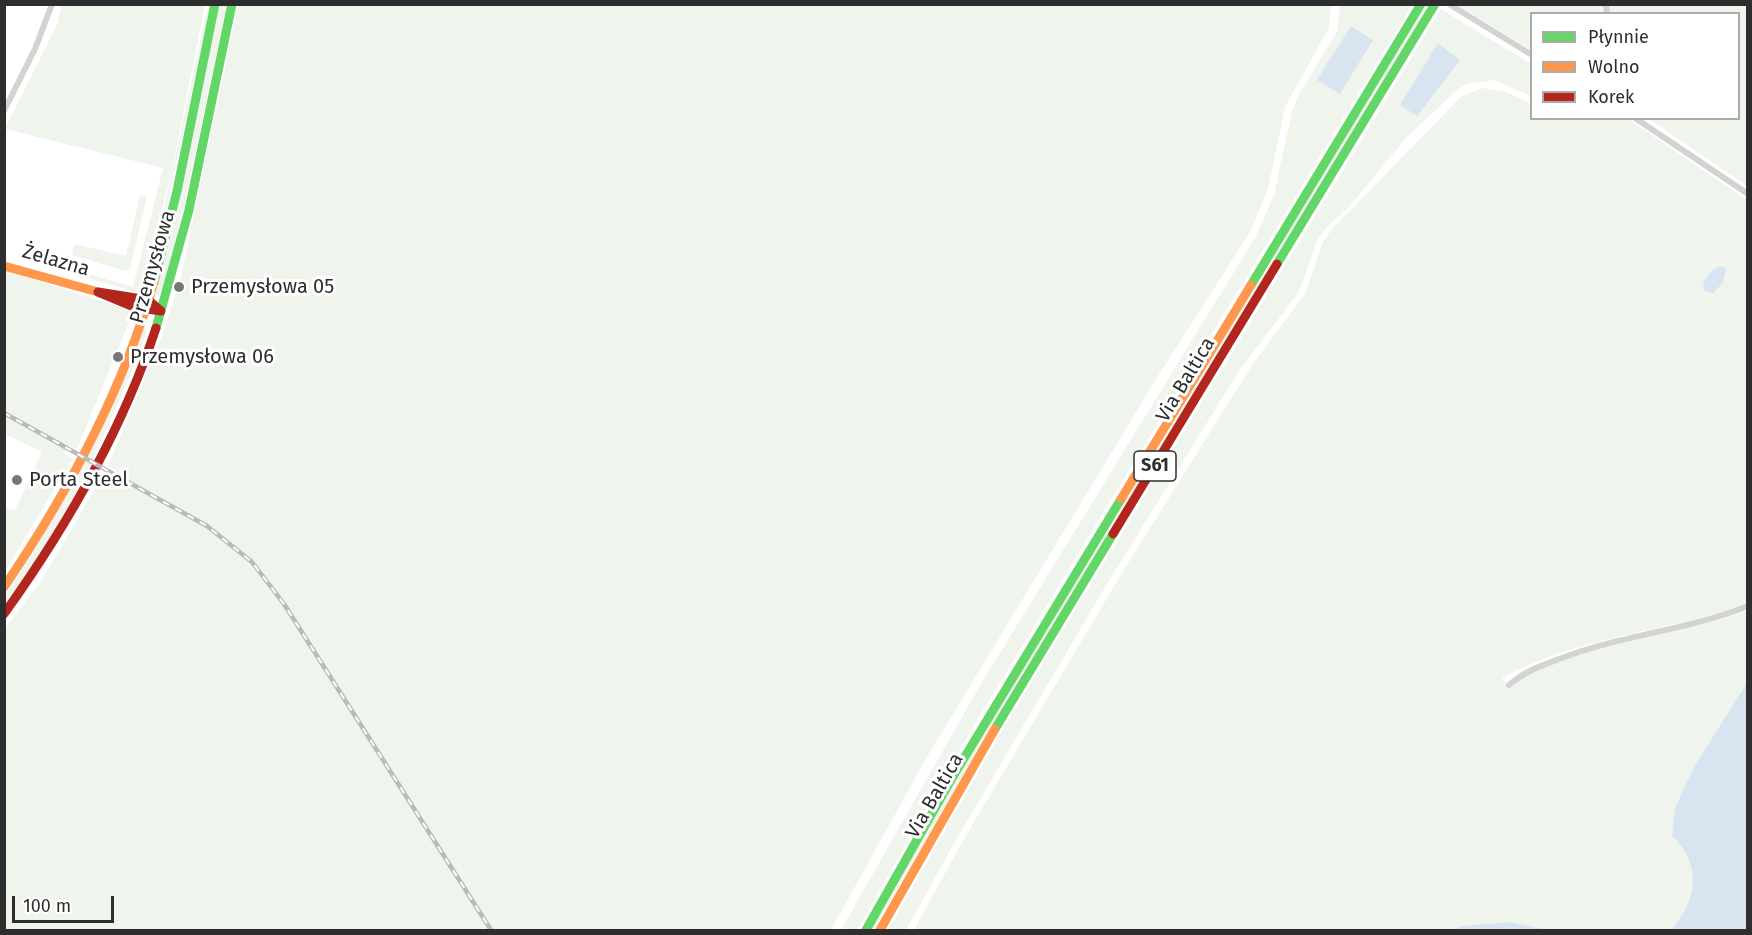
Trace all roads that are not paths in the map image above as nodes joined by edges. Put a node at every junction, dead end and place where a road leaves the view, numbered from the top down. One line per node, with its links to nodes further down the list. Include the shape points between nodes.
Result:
1 (52, 4): 8 (street)
2 (215, 4): 12 (main road, Przemysłowa, via 170,219)
3 (232, 4): 13 (main road, Przemysłowa, via 185,224)
4 (1421, 4): 18 (main road, Via Baltica / S61, via 952,778)
5 (1435, 4): 19 (main road, Via Baltica / S61, via 963,782)
6 (1450, 5): 7 (street)
7 (1530, 54)
8 (4, 111)
9 (1638, 120): 10 (street)
10 (1748, 194)
11 (4, 266): 12 (main road, Żelazna)
12 (146, 304): 13 (main road, Żelazna); 14 (main road, Przemysłowa, via 119,381 85,454)
13 (161, 311): 16 (main road, Przemysłowa, via 133,390 99,462 49,549)
14 (4, 588)
15 (1748, 606): 17 (street, via 1597,645 1526,672)
16 (4, 614)
17 (1509, 685)
18 (866, 930)
19 (879, 930)

